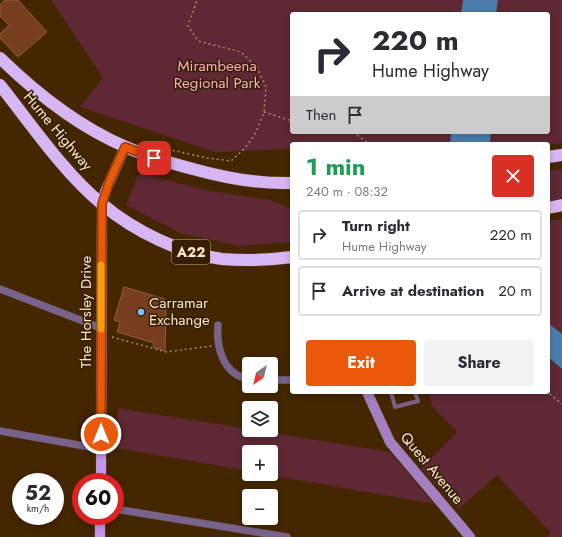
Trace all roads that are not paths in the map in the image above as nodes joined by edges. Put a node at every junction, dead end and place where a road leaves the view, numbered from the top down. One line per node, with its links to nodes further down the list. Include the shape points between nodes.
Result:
1 (0, 58): 3 (highway, Hume Highway, via 59,108)
2 (0, 85): 7 (highway, Hume Highway / A22, via 60,161)
3 (125, 147): 6 (highway, Hume Highway, via 232,179); 7 (main road, The Horsley Drive)
4 (562, 156): 5 (highway)
5 (550, 157)
6 (290, 183)
7 (102, 204): 10 (highway, Hume Highway / A22, via 132,225 157,238 199,254 240,260); 13 (main road, The Horsley Drive)
8 (562, 205): 9 (highway)
9 (550, 208)
10 (290, 257)
11 (0, 289): 13 (street)
12 (218, 325): 14 (street, via 218,345 224,363)
13 (101, 328): 21 (main road, The Horsley Drive)
14 (242, 377)
15 (278, 380): 16 (street)
16 (290, 380)
17 (368, 394): 27 (street, Quest Avenue, via 390,442)
18 (392, 394): 19 (lane, via 395,407 418,401)
19 (416, 394)
20 (0, 431): 21 (street)
21 (101, 449): 22 (main road, The Horsley Drive)
22 (101, 473)
23 (124, 510): 26 (street)
24 (100, 525): 25 (main road)
25 (100, 537)
26 (287, 537)
27 (470, 537)

